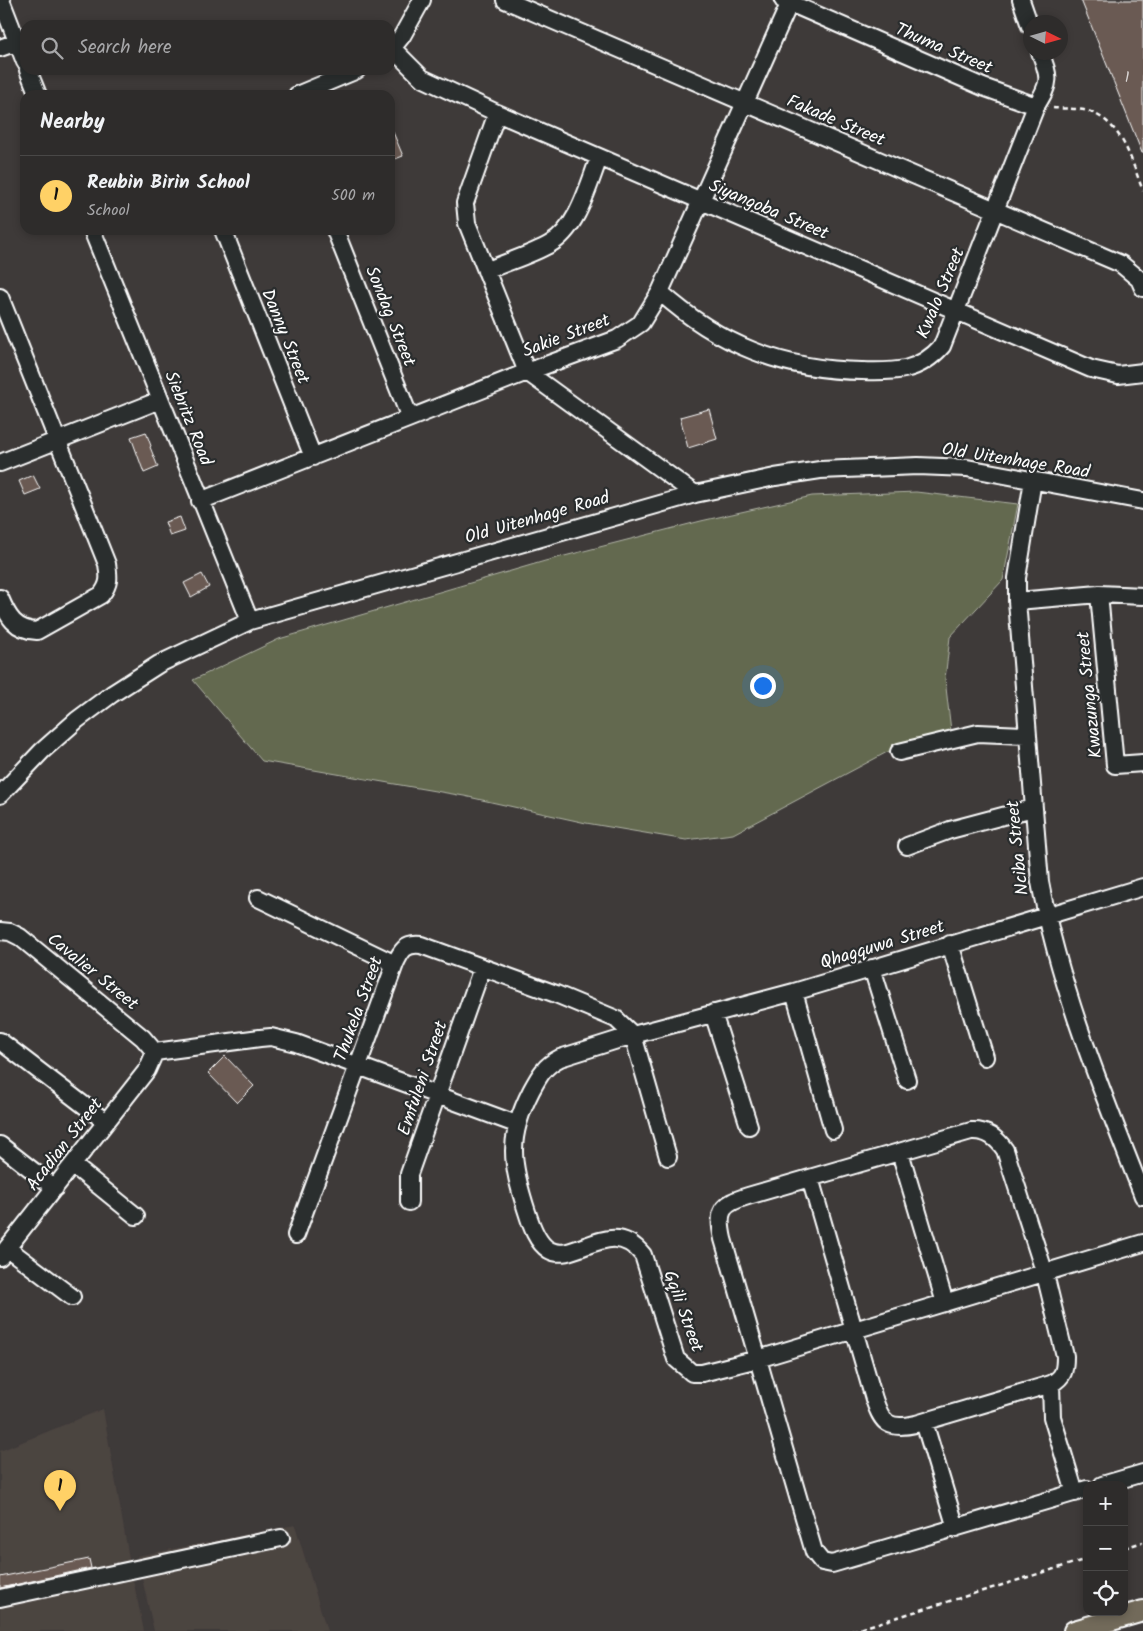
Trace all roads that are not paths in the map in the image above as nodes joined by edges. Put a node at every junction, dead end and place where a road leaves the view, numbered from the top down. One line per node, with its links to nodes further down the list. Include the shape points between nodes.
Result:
1 (1, 0): 7 (street)
2 (422, 0): 8 (street)
3 (505, 0): 17 (street, Fakade Street)
4 (1021, 0): 6 (street)
5 (787, 1): 17 (street, Sakie Street); 18 (street, Thuma Street)
6 (1026, 15)
7 (17, 42): 9 (street); 10 (street)
8 (395, 45)
9 (0, 48)
10 (20, 50)
11 (395, 53): 19 (street, Siyangoba Street, via 422,78)
12 (1043, 60): 18 (street, Kwalo Street, via 1049,80)
13 (30, 75): 15 (street)
14 (346, 75): 16 (street)
15 (36, 90)
16 (309, 90)
17 (743, 102): 21 (street, Sakie Street); 22 (street, Fakade Street)
18 (1036, 106): 22 (street, Kwalo Street)
19 (497, 113): 20 (street, Siyangoba Street); 26 (street, via 465,203 468,223)
20 (599, 158): 21 (street, Siyangoba Street); 26 (street, via 576,215 564,232 550,244)
21 (701, 202): 28 (street, Sakie Street); 30 (street, Siyangoba Street)
22 (996, 210): 27 (street, Fakade Street, via 1122,264); 30 (street, Kwalo Street)
23 (94, 235): 33 (street, Siebritz Road)
24 (225, 235): 36 (street, Danny Street)
25 (337, 235): 34 (street, Sondag Street)
26 (486, 270): 31 (street)
27 (1143, 288)
28 (660, 292): 30 (street, Kwalo Street, via 687,316 768,358 809,368 842,371 883,372 916,367 942,346); 31 (street, Sakie Street, via 641,323 617,339)
29 (0, 297): 35 (street)
30 (956, 310): 32 (street, Siyangoba Street, via 1090,369 1118,376)
31 (527, 372): 34 (street, Sakie Street); 39 (street)
32 (1143, 372)
33 (160, 400): 35 (street); 40 (street, Siebritz Road)
34 (410, 418): 36 (street, Sakie Street)
35 (56, 441): 37 (street); 44 (street, via 107,564 108,587 101,595 37,631 16,625 7,616)
36 (313, 457): 40 (street, Sakie Street)
37 (0, 463)
38 (1033, 480): 39 (street, Old Uitenhage Road, via 967,468 864,467 775,477); 41 (street, Old Uitenhage Road); 45 (street, Nciba Street, via 1017,578)
39 (695, 494): 46 (street, Old Uitenhage Road)
40 (200, 501): 46 (street, Siebritz Road)
41 (1143, 501)
42 (1099, 594): 43 (street); 45 (street); 49 (street, Kwazunga Street, via 1115,765)
43 (1143, 596)
44 (0, 598)
45 (1017, 601): 47 (street, Nciba Street)
46 (250, 621): 50 (street, Old Uitenhage Road, via 159,664 112,694 42,751)
47 (1026, 735): 48 (street, via 978,733); 51 (street, Nciba Street)
48 (899, 752)
49 (1143, 763)
50 (0, 795)
51 (1033, 808): 52 (street, via 950,830); 55 (street, Nciba Street)
52 (907, 846)
53 (1143, 887): 55 (street, Qhagquwa Street)
54 (258, 898): 58 (street)
55 (1046, 914): 57 (street, Qhagquwa Street); 80 (street, Nciba Street, via 1090,1062)
56 (0, 931): 65 (street, Cavalier Street, via 20,937 143,1038)
57 (950, 944): 60 (street, Qhagquwa Street); 66 (street)
58 (395, 964): 59 (street, Thukela Street, via 400,952 412,944); 67 (street, Thukela Street)
59 (482, 968): 63 (street, Thukela Street, via 616,1018); 69 (street, Emfuleni Street)
60 (872, 968): 61 (street, Qhagquwa Street); 68 (street)
61 (794, 992): 62 (street, Qhagquwa Street); 73 (street)
62 (713, 1013): 63 (street, Qhagquwa Street); 72 (street)
63 (633, 1035): 71 (street, Gqili Street, via 549,1064 541,1071); 76 (street)
64 (0, 1041): 70 (street)
65 (155, 1052): 67 (street, via 271,1037); 70 (street, Acadian Street, via 147,1070)
66 (985, 1057)
67 (358, 1067): 69 (street); 83 (street, Thukela Street)
68 (907, 1080)
69 (437, 1096): 71 (street); 81 (street, Emfuleni Street, via 409,1174)
70 (106, 1122): 77 (street, Acadian Street)
71 (516, 1124): 90 (street, Gqili Street, via 514,1152 520,1192 540,1242 550,1251 560,1253 612,1238 626,1240 636,1246 643,1255 676,1359 692,1373)
72 (749, 1126)
73 (833, 1130)
74 (0, 1145): 79 (street)
75 (900, 1152): 78 (street); 86 (street, via 979,1130 998,1141 1005,1150); 88 (street)
76 (668, 1156)
77 (73, 1165): 79 (street, Acadian Street); 82 (street)
78 (810, 1178): 89 (street); 90 (street, via 729,1202 722,1210 723,1239)
79 (55, 1188): 85 (street, Acadian Street)
80 (1143, 1196)
81 (409, 1202)
82 (136, 1216)
83 (296, 1235)
84 (1143, 1243): 86 (street)
85 (2, 1254): 87 (street)
86 (1045, 1274): 88 (street); 91 (street, via 1065,1356 1061,1379)
87 (72, 1297)
88 (945, 1303): 89 (street)
89 (853, 1329): 90 (street); 92 (street, via 879,1414 885,1422 901,1427)
90 (758, 1359): 96 (street, via 814,1552 822,1562 832,1564)
91 (1052, 1384): 92 (street); 95 (street, via 1052,1417)
92 (924, 1422): 96 (street)
93 (1143, 1473): 94 (street)
94 (1116, 1481)
95 (1081, 1491): 96 (street)
96 (956, 1528)
97 (281, 1538): 98 (street)
98 (0, 1598)
99 (1143, 1610): 100 (main road)
100 (1074, 1631)

